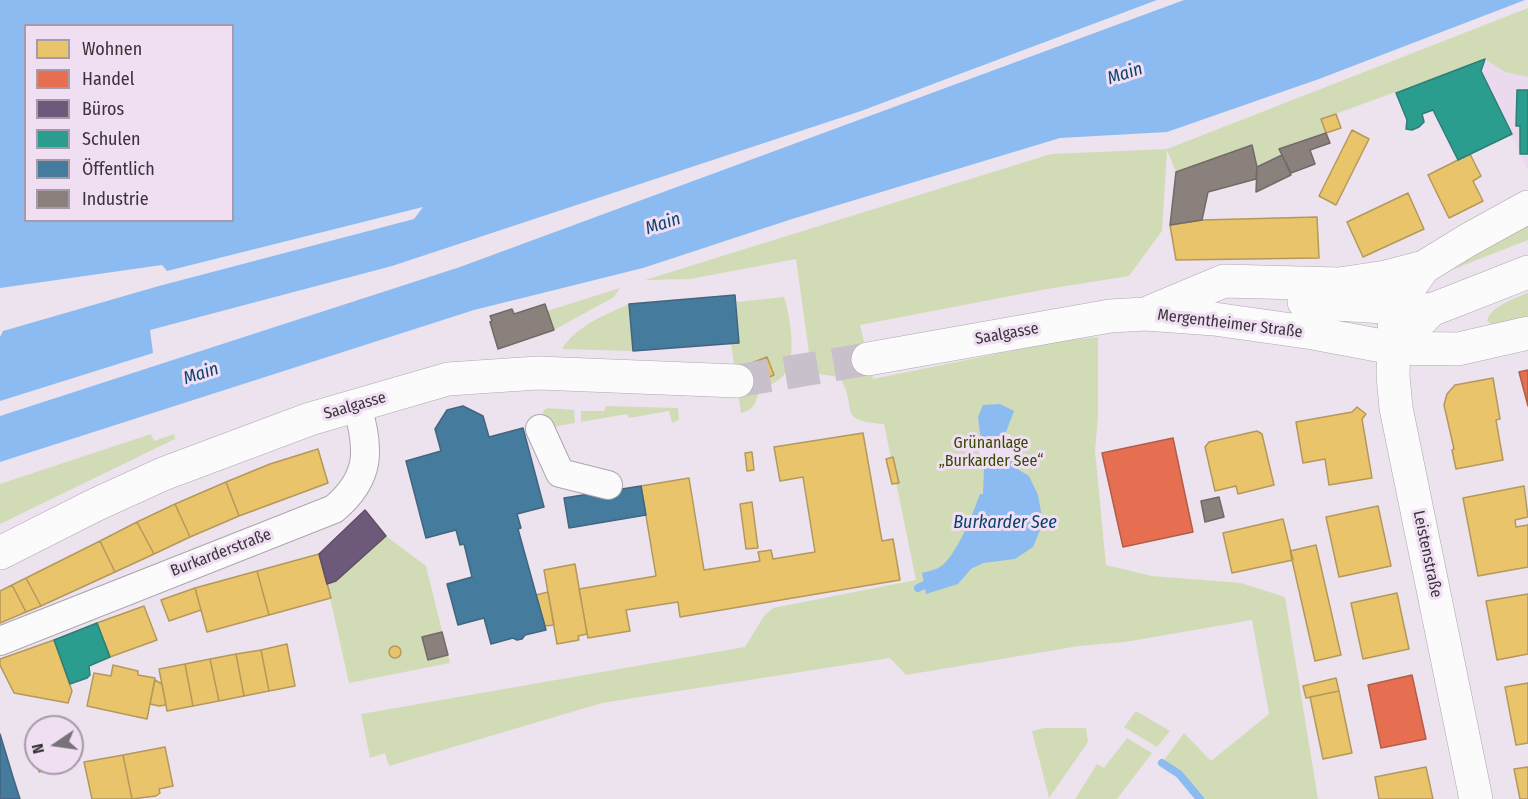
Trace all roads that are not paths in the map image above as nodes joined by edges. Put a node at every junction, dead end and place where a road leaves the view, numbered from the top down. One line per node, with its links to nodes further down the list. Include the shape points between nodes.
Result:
1 (1528, 207): 2 (main road)
2 (1425, 267): 4 (main road, via 1339,284 1224,281); 5 (main road)
3 (1528, 272): 6 (main road)
4 (1185, 298): 5 (main road, Mergentheimer Straße); 7 (main road, Mergentheimer Straße)
5 (1395, 308): 6 (main road, Mergentheimer Straße); 9 (main road, Leistenstraße)
6 (1431, 310): 9 (main road)
7 (1145, 314): 9 (main road, Mergentheimer Straße, via 1214,319); 10 (main road, Saalgasse, via 1110,315)
8 (1528, 333): 9 (main road, Mergentheimer Straße, via 1458,349)
9 (1392, 348): 17 (main road, Leistenstraße, via 1396,408)
10 (868, 358)
11 (737, 381): 12 (main road, Saalgasse, via 538,373 448,379)
12 (357, 406): 15 (main road, Saalgasse, via 310,419 163,474); 16 (street, Burkarderstraße, via 366,457 359,482 334,509)
13 (540, 429): 14 (street, via 560,473)
14 (608, 484)
15 (0, 553)
16 (0, 641)
17 (1476, 799)

